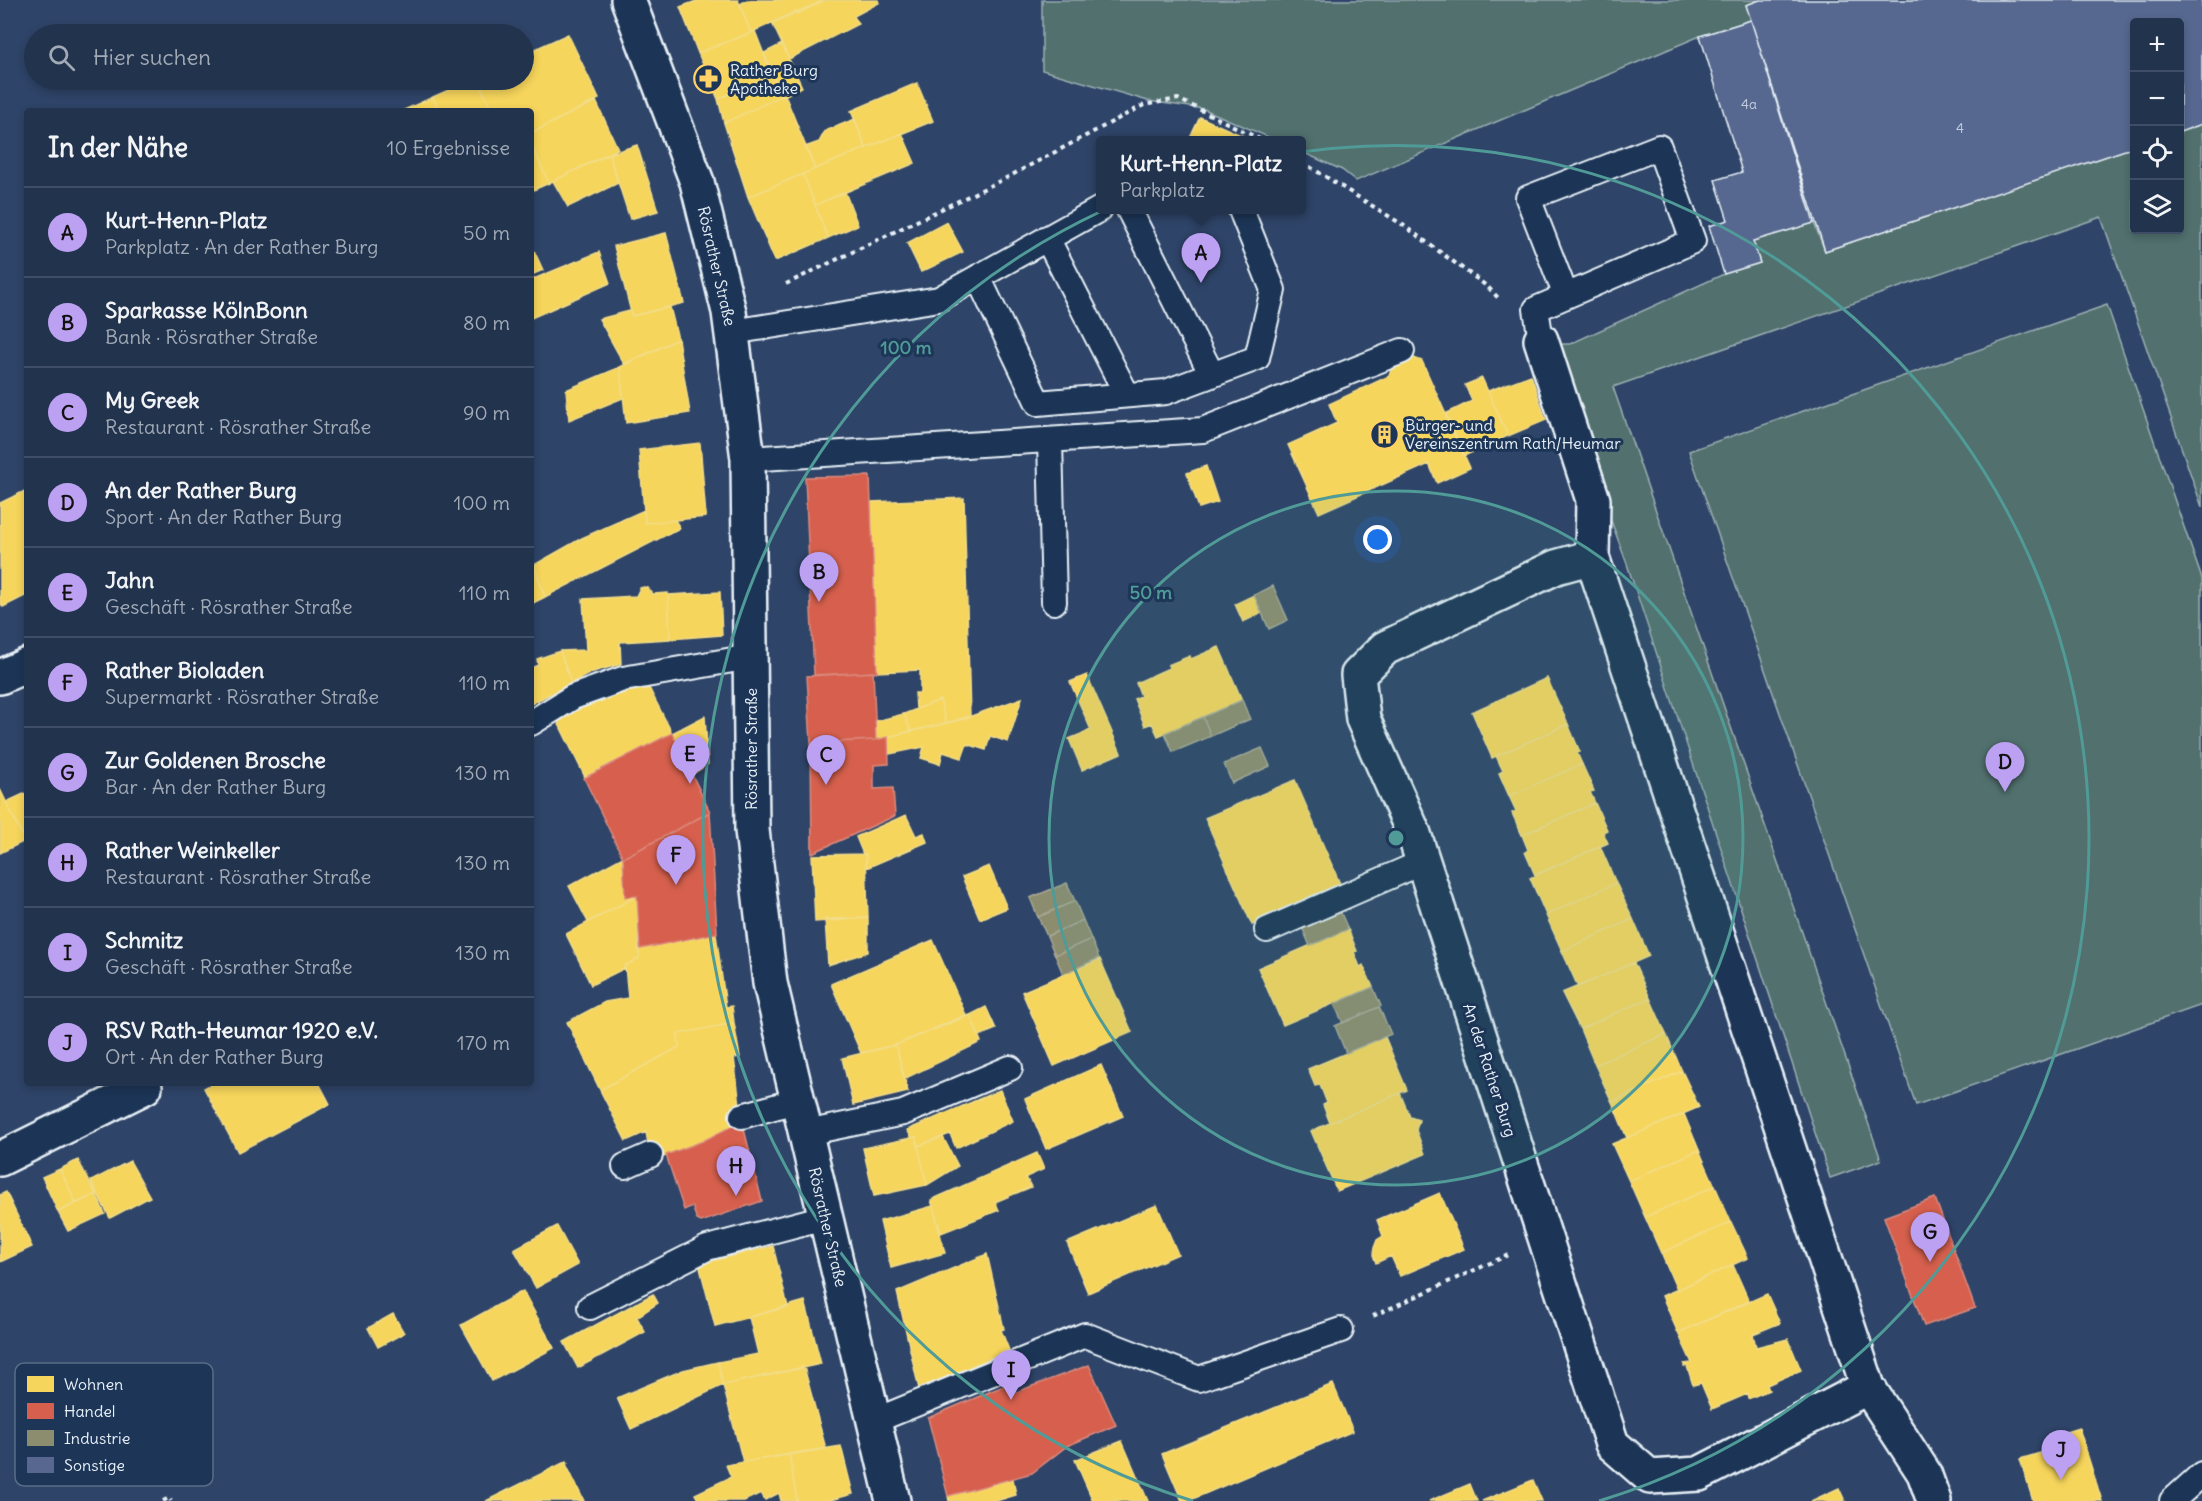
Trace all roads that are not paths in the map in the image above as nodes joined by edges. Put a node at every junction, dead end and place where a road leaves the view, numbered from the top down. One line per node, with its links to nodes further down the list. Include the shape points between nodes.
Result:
1 (628, 0): 8 (street, Rösrather Straße, via 697,183)
2 (1096, 211): 5 (lane)
3 (1131, 214): 11 (lane)
4 (1243, 214): 11 (lane, via 1273,290 1257,358)
5 (1047, 238): 6 (lane); 12 (lane)
6 (978, 277): 8 (lane, via 939,299); 12 (lane, via 1038,403)
7 (1566, 296): 7 (lane, via 1528,198 1659,147 1693,241); 9 (lane, via 1536,309)
8 (730, 322): 14 (street, Rösrather Straße)
9 (1541, 340): 15 (street, via 1593,500)
10 (1402, 351): 13 (lane, via 1203,430)
11 (1212, 375): 12 (lane, via 1166,392)
12 (1127, 395)
13 (1050, 440): 14 (lane); 16 (lane)
14 (748, 459): 17 (street, Rösrather Straße)
15 (1592, 557): 21 (street, An der Rather Burg, via 1556,567 1385,648 1358,675 1363,719); 34 (street)
16 (1053, 602)
17 (750, 657): 20 (lane, via 623,679 573,697); 25 (street, Rösrather Straße, via 752,830 770,983)
18 (24, 666): 19 (street)
19 (0, 677)
20 (534, 721)
21 (1423, 862): 22 (lane); 37 (street, An der Rather Burg, via 1612,1444 1650,1477)
22 (1267, 930)
23 (1010, 1068): 27 (lane, via 903,1113)
24 (144, 1086): 29 (street)
25 (798, 1100): 26 (lane); 27 (street, Rösrather Straße)
26 (742, 1116)
27 (806, 1133): 31 (street, Rösrather Straße)
28 (650, 1155): 30 (lane)
29 (0, 1159)
30 (625, 1166)
31 (825, 1216): 32 (lane, via 707,1248); 35 (street, Rösrather Straße)
32 (590, 1307)
33 (1341, 1330): 35 (lane, via 1199,1379 1085,1335)
34 (1868, 1387): 37 (street, An der Rather Burg); 39 (street, via 1924,1473)
35 (873, 1421): 38 (street, Rösrather Straße)
36 (2202, 1474): 40 (lane)
37 (1693, 1487)
38 (893, 1501)
39 (1934, 1501)
40 (2172, 1501)

